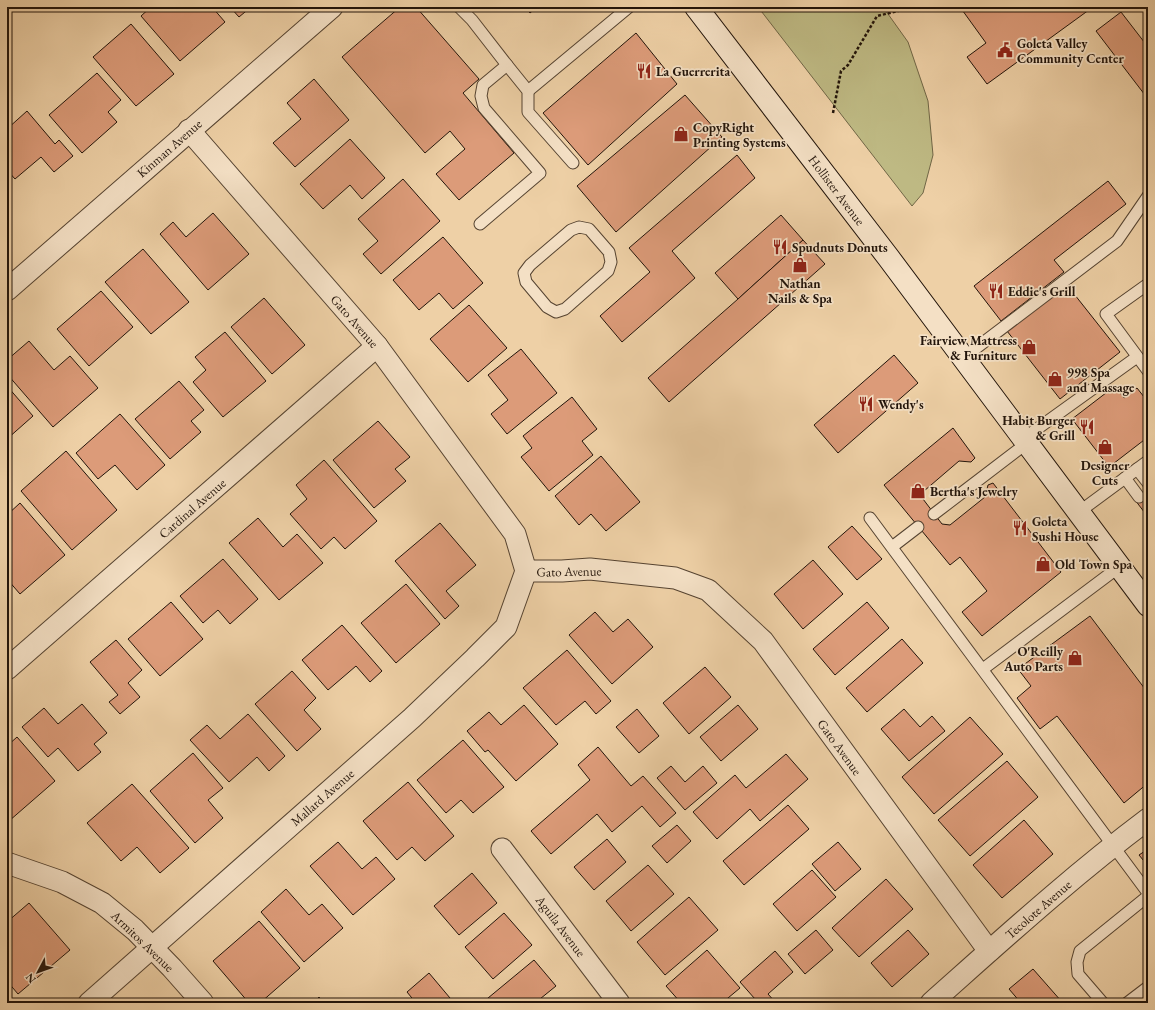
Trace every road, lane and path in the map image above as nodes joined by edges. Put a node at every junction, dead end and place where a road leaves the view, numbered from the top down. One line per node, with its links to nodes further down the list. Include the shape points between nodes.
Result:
1 (332, 7): 9 (street, Kinman Avenue)
2 (459, 7): 6 (lane)
3 (630, 7): 7 (lane)
4 (696, 7): 18 (main road, Hollister Avenue)
5 (915, 7): 8 (path, via 877,16 848,65 841,71)
6 (507, 65): 7 (lane); 12 (lane, via 483,85 481,96 484,108 540,173)
7 (528, 91): 10 (lane, via 528,112)
8 (833, 113)
9 (189, 130): 15 (street, Kinman Avenue); 16 (street, Gato Avenue)
10 (573, 163)
11 (1148, 196): 18 (lane, via 1117,241)
12 (480, 224)
13 (609, 252): 13 (lane, via 608,272 565,309 556,312 547,306 526,282 524,273 530,265 571,230 579,227 589,229)
14 (1148, 284): 17 (lane, via 1106,314)
15 (7, 290)
16 (377, 346): 32 (street, Gato Avenue, via 515,534); 34 (street, Cardinal Avenue)
17 (1137, 357): 19 (lane); 20 (lane)
18 (963, 358): 20 (main road, Hollister Avenue)
19 (1148, 372)
20 (1025, 441): 26 (main road, Hollister Avenue); 27 (lane)
21 (1148, 461): 22 (lane)
22 (1137, 469): 23 (lane); 24 (lane)
23 (1125, 478): 25 (lane); 26 (lane)
24 (1148, 482)
25 (1139, 497)
26 (1079, 512): 31 (main road, Hollister Avenue)
27 (934, 514)
28 (870, 518): 30 (lane)
29 (918, 527): 30 (lane)
30 (892, 547): 35 (lane)
31 (1119, 567): 33 (main road, Hollister Avenue); 35 (lane)
32 (526, 571): 42 (street, Mallard Avenue, via 506,627 412,718); 43 (street, Gato Avenue, via 590,568 675,578 708,590 763,641)
33 (1148, 605)
34 (7, 669)
35 (983, 669): 37 (lane)
36 (1148, 819): 37 (street, Tecolote Avenue)
37 (1112, 846): 40 (lane); 43 (street, Tecolote Avenue)
38 (502, 850): 47 (street, Aguila Avenue)
39 (7, 863): 42 (street, Armitos Avenue, via 62,882 102,903)
40 (1148, 893)
41 (1148, 896): 49 (lane, via 1080,951 1076,962 1078,974)
42 (152, 947): 45 (street, Mallard Avenue); 46 (street, Armitos Avenue)
43 (989, 951): 48 (street, Tecolote Avenue)
44 (1148, 987): 50 (lane)
45 (89, 1003)
46 (203, 1003)
47 (619, 1003)
48 (931, 1003)
49 (1103, 1003)
50 (1127, 1003)

